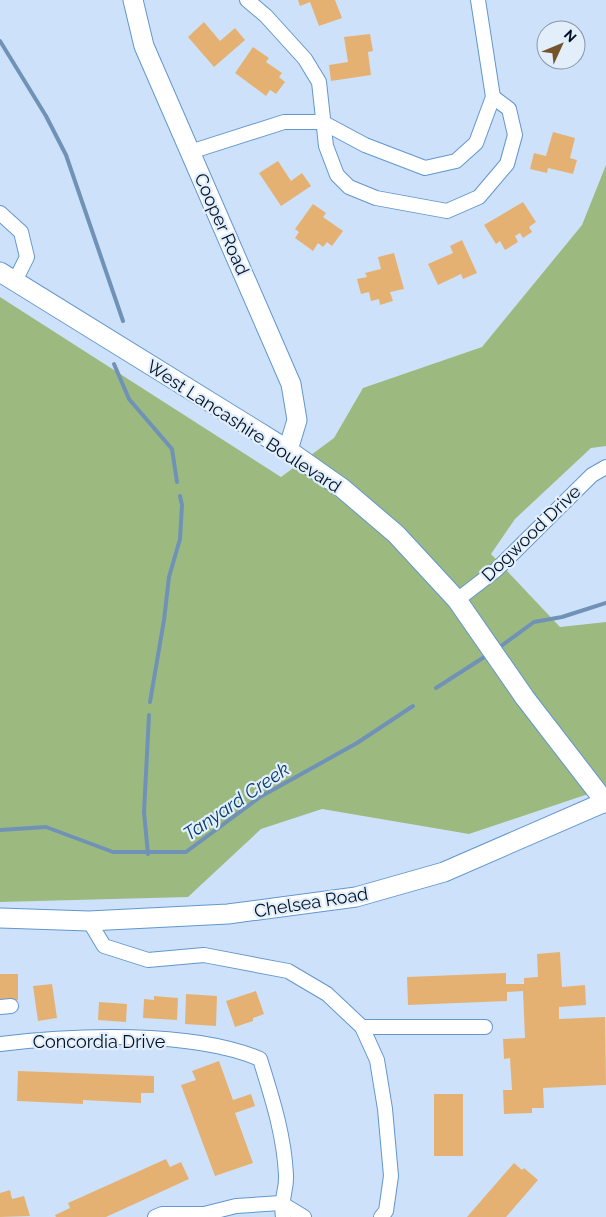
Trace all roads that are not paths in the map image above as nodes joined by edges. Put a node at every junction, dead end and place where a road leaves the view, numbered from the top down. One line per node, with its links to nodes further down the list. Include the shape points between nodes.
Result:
1 (132, 0): 6 (street, Cooper Road, via 144,46)
2 (247, 0): 5 (street, via 266,16 304,59 319,82)
3 (478, 0): 4 (street)
4 (493, 97): 5 (street, via 476,143 456,161 441,166 425,168 365,145); 5 (street, via 509,109 516,134 506,164 480,197 447,211 376,198 349,187 337,175 326,146)
5 (322, 122): 6 (street, via 284,122)
6 (190, 152): 9 (street, Cooper Road, via 291,384 297,420)
7 (0, 213): 8 (street, via 20,232 27,257)
8 (7, 276): 9 (street, West Lancashire Boulevard)
9 (288, 450): 11 (street, West Lancashire Boulevard, via 342,488 396,534)
10 (606, 467): 11 (street, Dogwood Drive, via 585,482)
11 (462, 607): 12 (street, West Lancashire Boulevard, via 525,698)
12 (606, 803): 14 (street, Chelsea Road, via 444,872 356,897 228,914)
13 (0, 918): 14 (street, Chelsea Road)
14 (89, 921): 15 (street, via 104,946 148,960 204,955 288,971 327,994)
15 (362, 1027): 16 (street); 22 (street, via 377,1060 385,1109 391,1176 386,1211)
16 (485, 1027)
17 (0, 1044): 18 (street, Concordia Drive, via 32,1040 153,1037 237,1049 260,1059 280,1123 286,1178)
18 (280, 1203): 19 (street); 20 (street); 21 (street)
19 (155, 1217)
20 (283, 1217)
21 (304, 1217)
22 (381, 1217)

